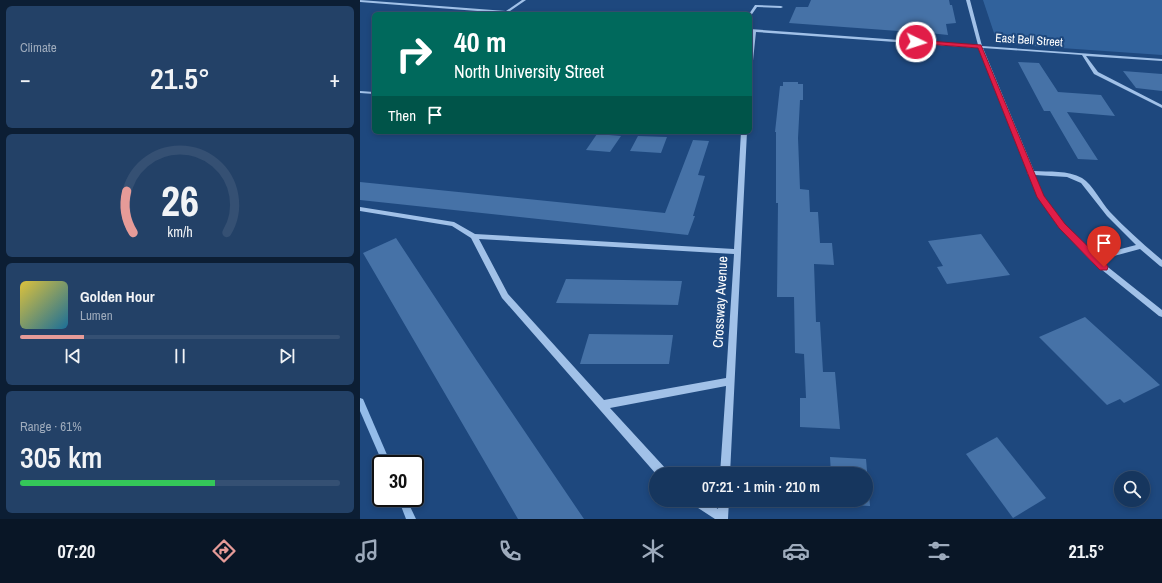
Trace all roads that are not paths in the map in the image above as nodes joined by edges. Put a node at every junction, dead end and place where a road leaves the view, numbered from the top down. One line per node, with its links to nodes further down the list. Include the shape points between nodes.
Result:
1 (524, 0): 5 (street)
2 (968, 0): 10 (street)
3 (360, 1): 5 (street)
4 (781, 7): 6 (street, via 756,6)
5 (507, 12)
6 (752, 13)
7 (916, 25): 9 (street)
8 (752, 30): 9 (street, East Bell Street)
9 (916, 42): 10 (street, East Bell Street)
10 (980, 46): 11 (street, East Bell Street); 17 (street)
11 (1083, 54): 12 (street, East Bell Street); 15 (street, via 1096,73)
12 (1162, 60)
13 (360, 92): 14 (street)
14 (372, 93)
15 (1162, 107)
16 (744, 134): 21 (street, Crossway Avenue)
17 (1030, 173): 20 (street, via 1064,175 1080,179 1101,206); 22 (street, via 1041,197 1062,226)
18 (360, 209): 19 (street, via 454,224)
19 (474, 236): 21 (street); 26 (street, via 505,296)
20 (1142, 246): 22 (street); 23 (street)
21 (737, 252): 25 (street, Crossway Avenue)
22 (1093, 259): 24 (street)
23 (1162, 264)
24 (1162, 314)
25 (730, 381): 26 (street); 28 (street, Crossway Avenue)
26 (602, 405): 27 (street)
27 (657, 467)
28 (725, 467)
29 (706, 507): 31 (street)
30 (724, 507): 31 (street)
31 (723, 519)

